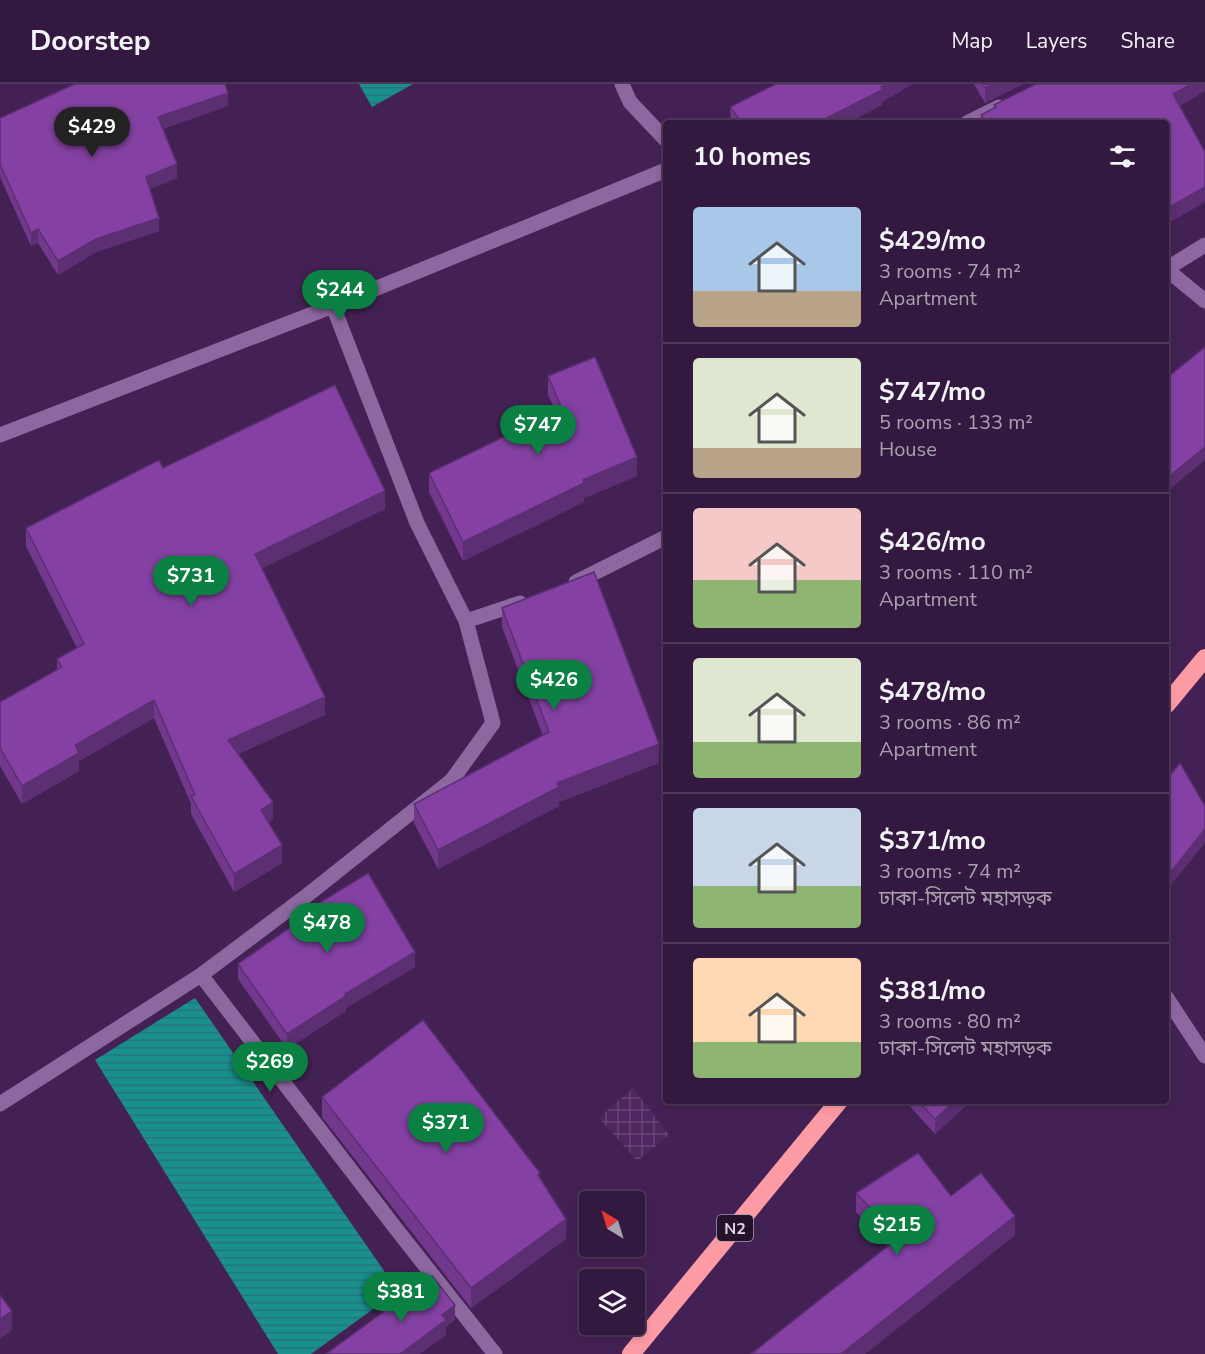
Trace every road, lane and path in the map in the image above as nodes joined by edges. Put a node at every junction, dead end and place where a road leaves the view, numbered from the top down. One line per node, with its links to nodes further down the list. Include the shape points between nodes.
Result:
1 (622, 84): 4 (street, via 630,102)
2 (1016, 99): 3 (street)
3 (973, 120)
4 (663, 137)
5 (663, 171): 10 (street)
6 (1205, 245): 7 (street)
7 (1169, 267)
8 (1169, 271): 9 (street)
9 (1205, 301)
10 (333, 306): 11 (street); 15 (street, via 417,523)
11 (0, 435)
12 (663, 539): 13 (street)
13 (567, 587)
14 (534, 598): 15 (street)
15 (466, 621): 18 (street, via 493,723 452,780)
16 (1205, 658): 17 (highway)
17 (1169, 701)
18 (201, 975): 21 (street); 23 (street)
19 (1169, 1002): 20 (street)
20 (1205, 1056)
21 (0, 1104)
22 (837, 1104): 24 (highway, N2)
23 (495, 1354)
24 (631, 1354)

